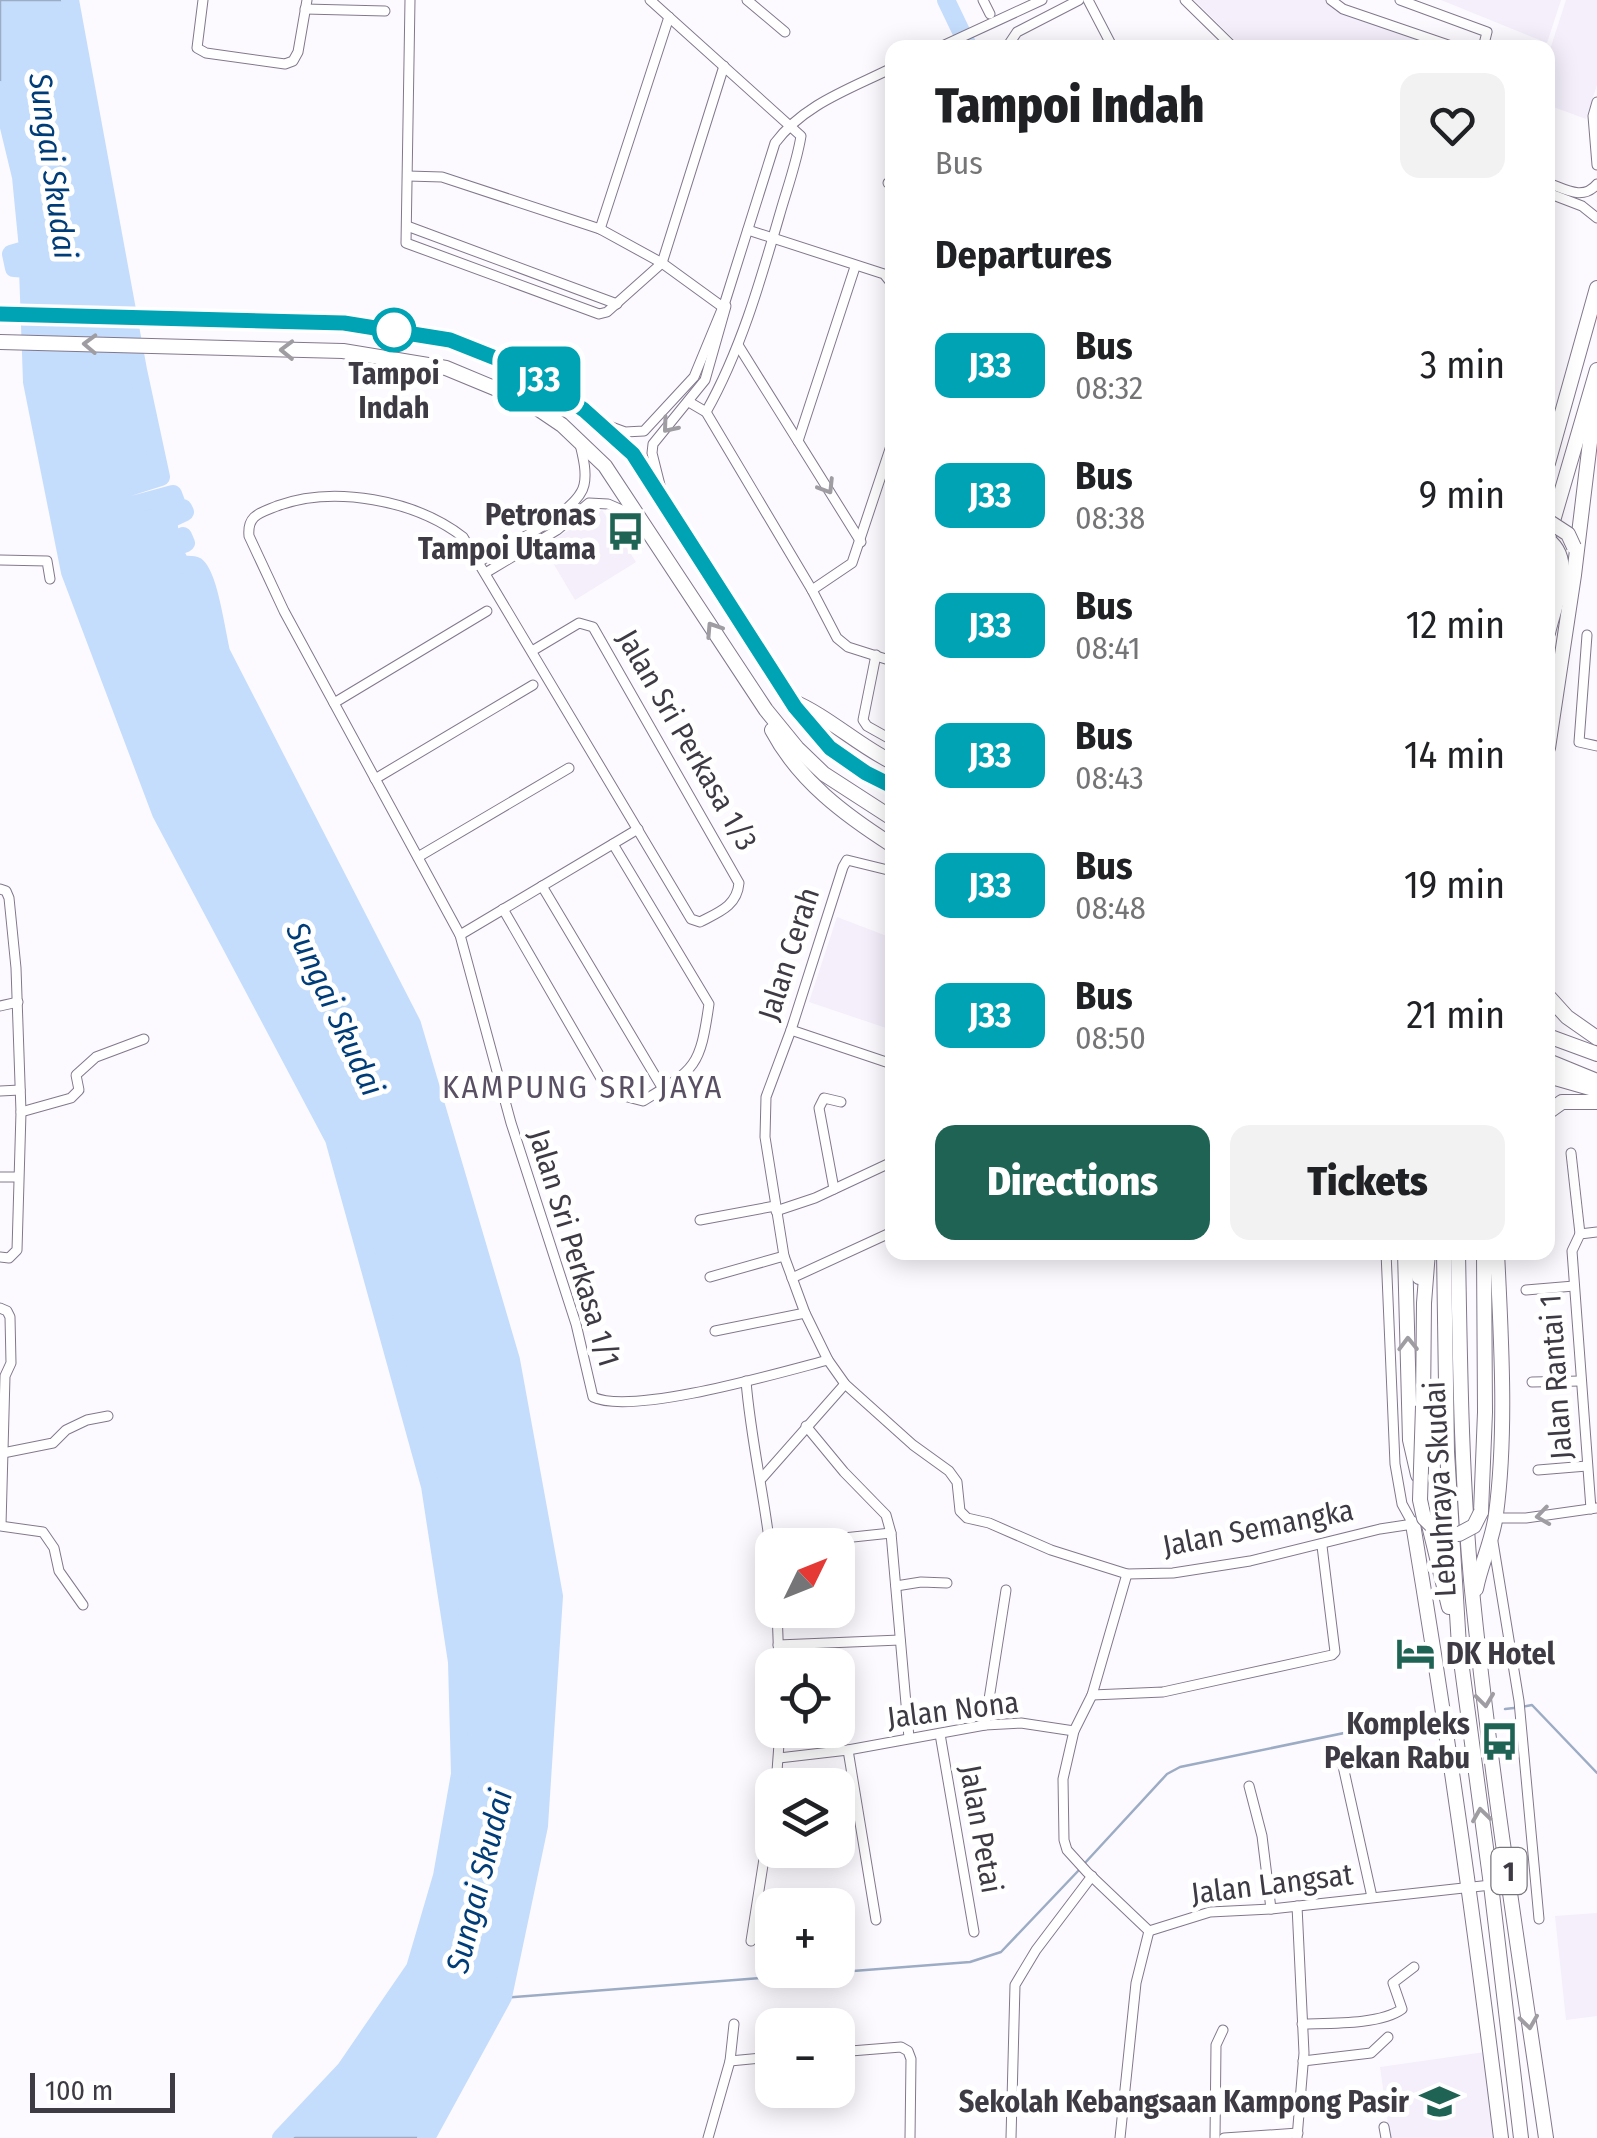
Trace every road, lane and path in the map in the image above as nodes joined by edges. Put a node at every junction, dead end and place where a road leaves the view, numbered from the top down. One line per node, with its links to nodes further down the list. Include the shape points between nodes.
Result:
1 (202, 0): 12 (street, via 197,48 285,64 298,52)
2 (410, 0): 28 (street)
3 (650, 0): 15 (street)
4 (748, 0): 16 (street)
5 (983, 0): 14 (street)
6 (1042, 0): 17 (street)
7 (1079, 0): 18 (street)
8 (1088, 0): 19 (street)
9 (1185, 0): 20 (street)
10 (1331, 0): 21 (street)
11 (1400, 0): 22 (street, via 1487,32)
12 (306, 4): 13 (street)
13 (385, 11)
14 (990, 14)
15 (669, 18): 23 (street); 34 (street)
16 (784, 32)
17 (957, 40)
18 (1012, 40)
19 (1108, 40)
20 (1226, 40)
21 (1434, 40)
22 (1486, 40)
23 (724, 66): 26 (street); 37 (street)
24 (885, 71): 26 (street)
25 (1597, 102): 27 (street)
26 (789, 125): 35 (street, via 775,143); 36 (street, via 802,138)
27 (1597, 165)
28 (408, 176): 33 (street); 34 (street, via 442,177)
29 (1597, 184): 30 (street, via 1583,194)
30 (1555, 186)
31 (1555, 196): 32 (street)
32 (1597, 218)
33 (407, 226): 41 (street); 41 (street, via 406,243 599,314)
34 (600, 230): 37 (street)
35 (748, 230): 36 (street); 42 (street)
36 (772, 240): 38 (street); 45 (street)
37 (662, 263): 41 (street); 42 (street)
38 (855, 267): 39 (street); 55 (street)
39 (885, 275)
40 (1597, 288): 48 (highway)
41 (617, 304)
42 (725, 306): 49 (street, via 704,380); 52 (street, via 694,377 644,431)
43 (1, 314): 52 (highway, via 344,323 450,340 545,383)
44 (0, 342): 54 (highway, one-way to 44, via 528,402 446,368 343,351)
45 (738, 345): 50 (street); 55 (street)
46 (1597, 370): 58 (highway)
47 (1597, 384): 77 (highway)
48 (1569, 391): 51 (highway); 53 (highway)
49 (689, 402): 50 (street); 57 (street, one-way to 57, via 653,444)
50 (706, 412): 67 (street)
51 (1555, 416)
52 (599, 423): 57 (highway, via 633,454)
53 (1555, 439)
54 (579, 440): 59 (highway); 64 (street, via 585,478 580,496)
55 (798, 441): 61 (street, one-way to 61)
56 (885, 465): 61 (street)
57 (663, 500): 76 (highway)
58 (1555, 515)
59 (640, 518): 65 (street, via 589,503); 79 (highway, one-way to 59)
60 (1555, 526): 74 (highway, bridge, via 1574,547)
61 (861, 542): 67 (street, via 852,563)
62 (1555, 548): 68 (highway, via 1563,570)
63 (0, 560): 66 (street, via 47,561)
64 (480, 562): 65 (street); 78 (street, Jalan Sri Perkasa 1/1, via 447,524 382,503 312,496 254,516 249,536)
65 (487, 572): 71 (street)
66 (50, 579)
67 (812, 590): 72 (street, via 837,638)
68 (1555, 604)
69 (488, 612): 78 (street)
70 (1587, 635): 81 (street, via 1579,742)
71 (532, 651): 87 (street); 87 (street, Jalan Sri Perkasa 1/3, via 579,623 593,627 739,882 738,893 726,908 695,922)
72 (876, 656): 73 (street); 80 (street, via 863,720)
73 (885, 659)
74 (1555, 676)
75 (533, 685): 84 (street)
76 (790, 700): 82 (highway); 85 (highway, via 830,748)
77 (1555, 701)
78 (334, 703): 84 (street, Jalan Sri Perkasa 1/1)
79 (766, 710): 86 (highway, via 824,774); 88 (highway, via 774,736 828,800)
80 (885, 736)
81 (1597, 746)
82 (885, 758)
83 (569, 768): 90 (street)
84 (375, 780): 90 (street, Jalan Sri Perkasa 1/1)
85 (885, 782)
86 (885, 813)
87 (638, 829): 89 (street)
88 (885, 840)
89 (613, 844): 92 (street); 110 (street, via 709,1004 697,1061)
90 (418, 857): 95 (street, Jalan Sri Perkasa 1/1)
91 (885, 869): 99 (street, Jalan Cerah, via 847,860)
92 (542, 886): 94 (street); 110 (street)
93 (0, 889): 96 (street, via 9,898)
94 (502, 909): 95 (street); 110 (street, via 606,1087 643,1101)
95 (460, 934): 150 (street, Jalan Sri Perkasa 1/1, via 594,1397 656,1397)
96 (18, 1002): 98 (street); 111 (street)
97 (1555, 1004): 102 (highway)
98 (0, 1006)
99 (791, 1030): 104 (street); 105 (street, Jalan Cerah)
100 (144, 1038): 117 (street, via 96,1057 76,1076 80,1090 71,1098)
101 (1555, 1038): 103 (highway)
102 (1597, 1038)
103 (1597, 1054)
104 (885, 1062)
105 (779, 1064): 123 (street, Jalan Semangka, via 766,1097 765,1124)
106 (1555, 1066): 107 (highway)
107 (1567, 1074): 108 (highway); 109 (highway); 112 (highway)
108 (1555, 1075)
109 (1597, 1080)
110 (663, 1089)
111 (20, 1090): 113 (street); 117 (street)
112 (1597, 1090)
113 (0, 1091)
114 (841, 1102): 122 (street, via 824,1098 819,1108)
115 (1597, 1102): 116 (highway)
116 (1555, 1107)
117 (22, 1112): 120 (street)
118 (1571, 1153): 127 (street, Jalan Rantai 1)
119 (885, 1165): 122 (street)
120 (18, 1177): 121 (street); 129 (street, via 18,1250)
121 (0, 1178)
122 (834, 1189): 123 (street)
123 (776, 1208): 124 (street); 128 (street, Jalan Semangka)
124 (700, 1220)
125 (1597, 1232): 127 (street)
126 (885, 1235): 141 (street)
127 (1577, 1238): 143 (street, Jalan Rantai 1)
128 (784, 1256): 140 (street); 141 (street, Jalan Semangka)
129 (0, 1257)
130 (1386, 1260): 163 (street, via 1395,1464 1402,1504)
131 (1405, 1260): 167 (highway, one-way to 131, via 1410,1440)
132 (1419, 1260): 145 (highway)
133 (1427, 1260): 145 (highway)
134 (1444, 1260): 179 (highway, Lebuhraya Skudai / 1)
135 (1458, 1260): 174 (highway, Lebuhraya Skudai / 1)
136 (1476, 1260): 162 (highway)
137 (1484, 1260): 162 (highway)
138 (1498, 1260): 142 (highway)
139 (1504, 1260): 142 (highway)
140 (710, 1276)
141 (792, 1278): 147 (street, Jalan Semangka)
142 (1499, 1284): 162 (highway, via 1500,1452)
143 (1574, 1286): 144 (street); 151 (street, Jalan Rantai 1)
144 (1526, 1290)
145 (1424, 1303): 162 (highway, bridge, via 1424,1518 1453,1535)
146 (4, 1309): 154 (street, via 11,1362)
147 (806, 1313): 148 (street); 149 (street, Jalan Semangka)
148 (715, 1331)
149 (828, 1360): 150 (street, Jalan Sri Perkasa 1/1); 153 (street, Jalan Semangka)
150 (746, 1381): 160 (street)
151 (1581, 1381): 152 (street); 158 (street, Jalan Rantai 1)
152 (1532, 1382)
153 (845, 1384): 156 (street); 170 (street, Jalan Semangka, via 948,1471 967,1518)
154 (2, 1414): 157 (street)
155 (108, 1416): 157 (street, via 66,1430 53,1443)
156 (806, 1426): 160 (street); 166 (street, via 886,1515)
157 (4, 1452): 164 (street)
158 (1588, 1466): 159 (street); 161 (street, Jalan Rantai 1)
159 (1538, 1470)
160 (762, 1478): 165 (street)
161 (1594, 1509): 162 (street, one-way to 162)
162 (1489, 1522): 174 (highway); 198 (street, via 1520,1716)
163 (1414, 1524): 167 (highway); 169 (street, Jalan Semangka); 194 (highway)
164 (1, 1526): 175 (street, via 43,1532)
165 (770, 1528)
166 (891, 1534): 168 (street); 172 (street)
167 (1432, 1535): 179 (highway)
168 (855, 1537)
169 (1322, 1546): 170 (street, Jalan Semangka, via 1192,1570); 180 (street, via 1332,1655 1163,1692)
170 (1127, 1574): 180 (street)
171 (947, 1582): 172 (street)
172 (896, 1586): 177 (street)
173 (1006, 1590): 181 (street)
174 (1474, 1604): 221 (highway, Lebuhraya Skudai / 1, one-way to 221)
175 (83, 1606)
176 (778, 1628): 178 (street)
177 (900, 1640): 178 (street); 184 (street)
178 (778, 1646)
179 (1459, 1646): 193 (highway, Lebuhraya Skudai / 1, one-way to 179)
180 (1092, 1695): 182 (street)
181 (985, 1725): 182 (street, Jalan Nona, via 1021,1722); 183 (street, Jalan Nona)
182 (1074, 1731): 192 (street, via 1063,1779 1064,1840)
183 (940, 1734): 184 (street, Jalan Nona); 201 (street, Jalan Petai)
184 (909, 1738): 186 (street, Jalan Nona)
185 (779, 1748): 187 (street)
186 (848, 1750): 187 (street, Jalan Nona); 199 (street)
187 (779, 1758): 189 (street)
188 (1342, 1766): 195 (street)
189 (778, 1768)
190 (1250, 1786): 197 (street)
191 (763, 1868): 202 (street)
192 (1090, 1874): 200 (street); 215 (street, via 1015,1986)
193 (1492, 1885): 194 (street, Jalan Langsat); 220 (highway, Lebuhraya Skudai / 1)
194 (1470, 1886): 195 (street, Jalan Langsat); 219 (highway)
195 (1372, 1897): 196 (street, Jalan Langsat)
196 (1297, 1906): 197 (street, Jalan Langsat); 205 (street)
197 (1271, 1909): 200 (street, Jalan Langsat, via 1210,1912)
198 (1539, 1919)
199 (876, 1920)
200 (1148, 1931): 216 (street)
201 (974, 1932)
202 (751, 1942)
203 (1414, 1967): 205 (street, via 1393,1983 1402,2010 1397,2014)
204 (734, 2024): 210 (street)
205 (1302, 2024): 211 (street)
206 (1223, 2030): 217 (street, via 1216,2045)
207 (1388, 2037): 211 (street, via 1371,2054)
208 (855, 2051): 214 (street, via 908,2050)
209 (755, 2059): 210 (street)
210 (730, 2061): 213 (street)
211 (1303, 2061): 212 (street)
212 (1298, 2135): 218 (street)
213 (708, 2138)
214 (910, 2138)
215 (1011, 2138)
216 (1120, 2138)
217 (1216, 2138)
218 (1224, 2138)
219 (1501, 2138)
220 (1520, 2138)
221 (1546, 2138)

